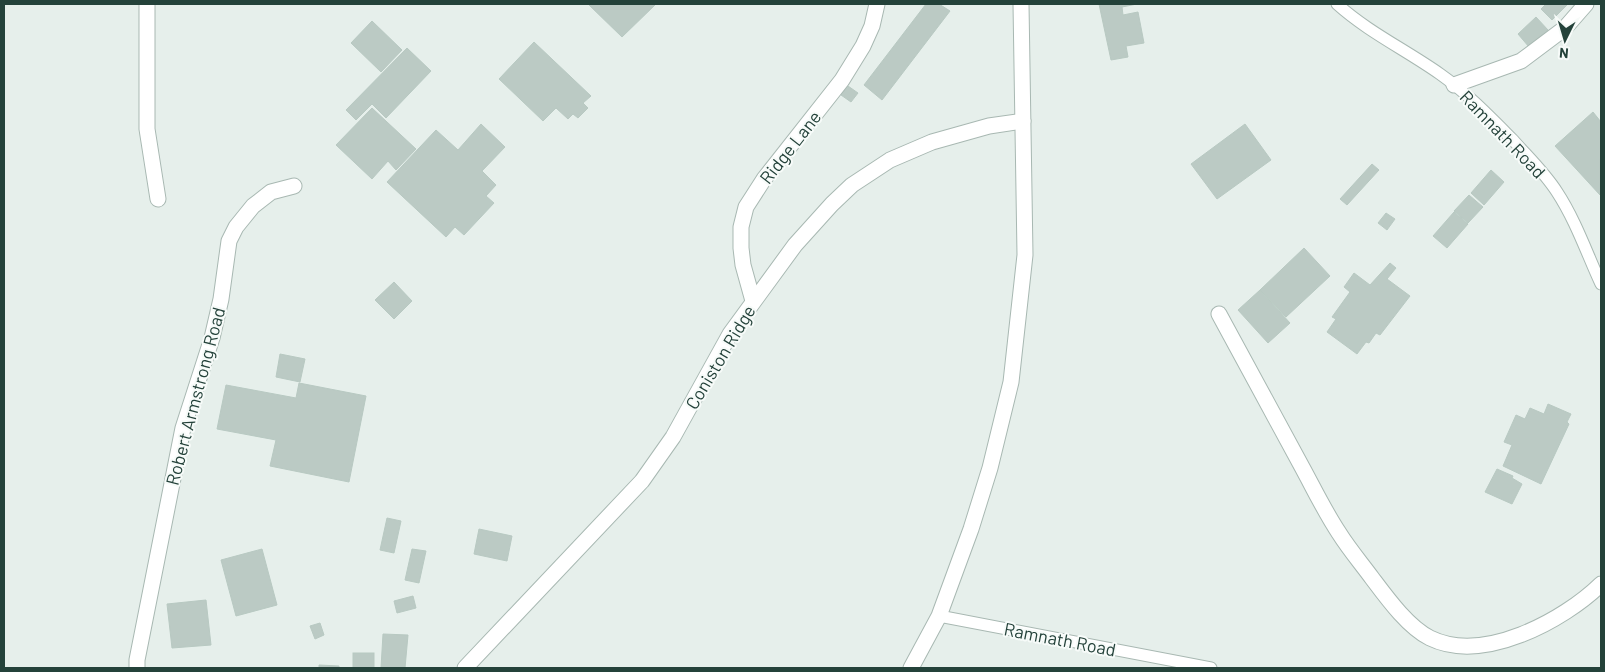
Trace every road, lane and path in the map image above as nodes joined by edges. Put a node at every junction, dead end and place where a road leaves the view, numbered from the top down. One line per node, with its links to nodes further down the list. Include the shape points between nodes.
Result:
1 (147, 4): 9 (street, via 147,129)
2 (877, 4): 11 (street, Ridge Lane, via 863,46 842,80 764,178 746,207 741,226 741,248)
3 (1021, 4): 7 (street)
4 (1337, 4): 6 (lane, Ramnath Road)
5 (1586, 4): 6 (street, via 1564,28 1521,61)
6 (1454, 85): 10 (lane, Ramnath Road, via 1487,113 1557,192)
7 (1023, 121): 11 (street, Coniston Ridge, via 989,126 932,142 890,160 852,185 795,245); 14 (street, via 1025,255 1011,382 990,468)
8 (294, 186): 15 (street, Robert Armstrong Road, via 271,192 253,206 228,241 221,299 183,428)
9 (158, 199)
10 (1601, 284)
11 (753, 301): 16 (street, Coniston Ridge, via 730,334 673,437 642,481)
12 (1219, 314): 13 (street, via 1338,533 1388,600 1430,638 1469,647 1490,644 1540,626)
13 (1601, 584)
14 (939, 616): 17 (street); 18 (lane, Ramnath Road)
15 (137, 668)
16 (466, 668)
17 (911, 668)
18 (1211, 668)

